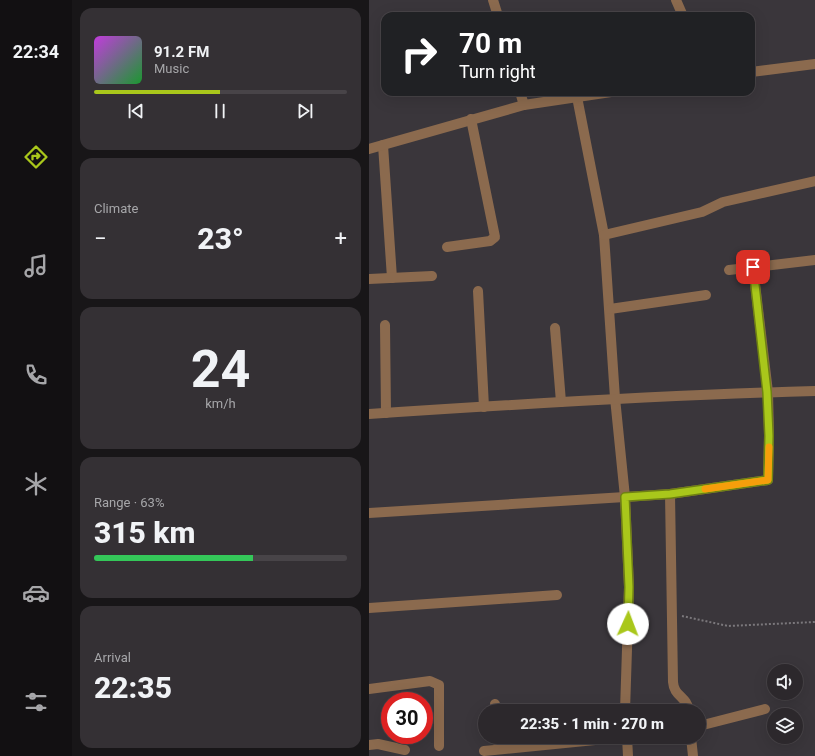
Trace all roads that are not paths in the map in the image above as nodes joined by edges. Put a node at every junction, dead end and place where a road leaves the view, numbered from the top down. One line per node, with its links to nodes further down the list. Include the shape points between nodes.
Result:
1 (493, 0): 3 (street)
2 (676, 0): 4 (street)
3 (497, 12)
4 (681, 12)
5 (815, 64): 6 (street)
6 (755, 72)
7 (521, 96): 10 (street)
8 (584, 96): 9 (street)
9 (577, 97): 10 (street); 15 (street)
10 (524, 105): 11 (street)
11 (471, 119): 12 (street); 16 (street, via 495,237 490,241)
12 (383, 145): 13 (street); 21 (street)
13 (369, 149)
14 (815, 181): 15 (street, via 723,202 703,212)
15 (604, 235): 25 (street)
16 (447, 247)
17 (815, 260): 18 (street)
18 (753, 267): 19 (street); 29 (street)
19 (729, 270)
20 (432, 276): 21 (street)
21 (392, 278): 22 (street)
22 (369, 279)
23 (477, 291): 32 (street)
24 (706, 295): 25 (street)
25 (610, 309): 30 (street)
26 (385, 325): 33 (street)
27 (555, 328): 31 (street)
28 (815, 391): 29 (street)
29 (767, 392): 30 (street); 35 (street, via 768,480)
30 (615, 398): 31 (street); 36 (street)
31 (561, 402): 32 (street)
32 (484, 407): 33 (street)
33 (386, 413): 34 (street)
34 (369, 414)
35 (670, 494): 36 (street); 42 (street, via 673,687)
36 (625, 497): 37 (street); 41 (street, via 629,587)
37 (369, 513)
38 (557, 595): 39 (street)
39 (369, 608)
40 (369, 689): 50 (street, via 430,681 439,685)
41 (625, 704)
42 (687, 704)
43 (765, 709): 44 (street)
44 (706, 724)
45 (499, 744): 52 (street)
46 (558, 744): 52 (street)
47 (627, 744): 54 (street)
48 (692, 744): 55 (street)
49 (369, 745): 51 (street, via 378,744)
50 (439, 746)
51 (405, 750)
52 (499, 750): 53 (street)
53 (484, 751)
54 (628, 756)
55 (693, 756)

